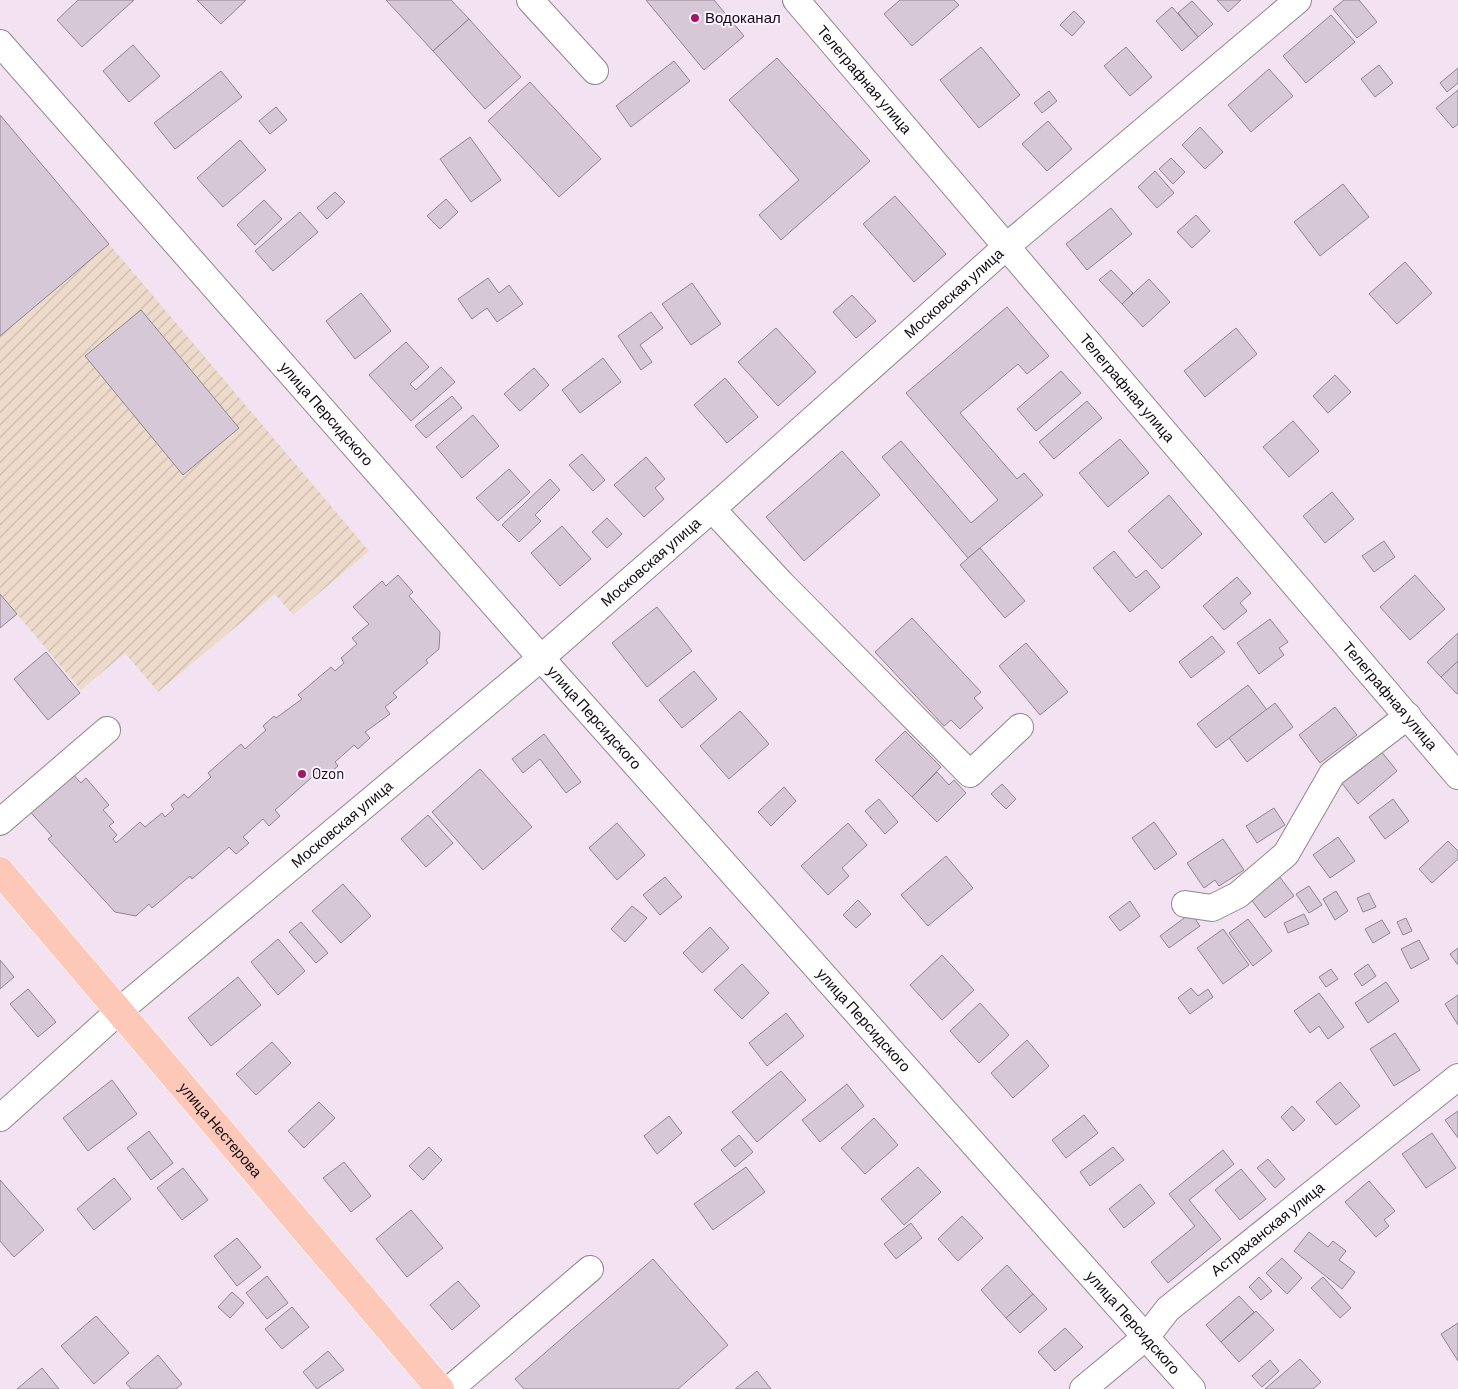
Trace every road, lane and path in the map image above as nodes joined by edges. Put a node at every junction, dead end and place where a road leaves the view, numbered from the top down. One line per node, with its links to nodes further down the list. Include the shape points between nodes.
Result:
1 (530, 0): 5 (street)
2 (796, 0): 6 (street, Телеграфная улица)
3 (1298, 0): 6 (street, Московская улица)
4 (0, 43): 8 (street, улица Персидского)
5 (595, 71)
6 (1007, 246): 7 (street, Московская улица); 9 (street, Телеграфная улица)
7 (712, 510): 8 (street, Московская улица); 10 (street, via 970,774)
8 (541, 658): 16 (street, Московская улица); 20 (street, улица Персидского)
9 (1408, 716): 12 (street, Телеграфная улица); 15 (street, via 1332,774 1286,854 1238,894 1212,908)
10 (1020, 726)
11 (107, 730): 13 (street)
12 (1458, 776)
13 (0, 822)
14 (0, 871): 16 (main road, улица Нестерова)
15 (1185, 904)
16 (119, 1011): 18 (street, Московская улица); 21 (main road, улица Нестерова)
17 (1458, 1076): 20 (street, Астраханская улица, via 1168,1309)
18 (0, 1118)
19 (590, 1269): 22 (street)
20 (1147, 1336): 23 (street, Астраханская улица); 24 (street, улица Персидского)
21 (440, 1389)
22 (450, 1389)
23 (1083, 1389)
24 (1192, 1389)

